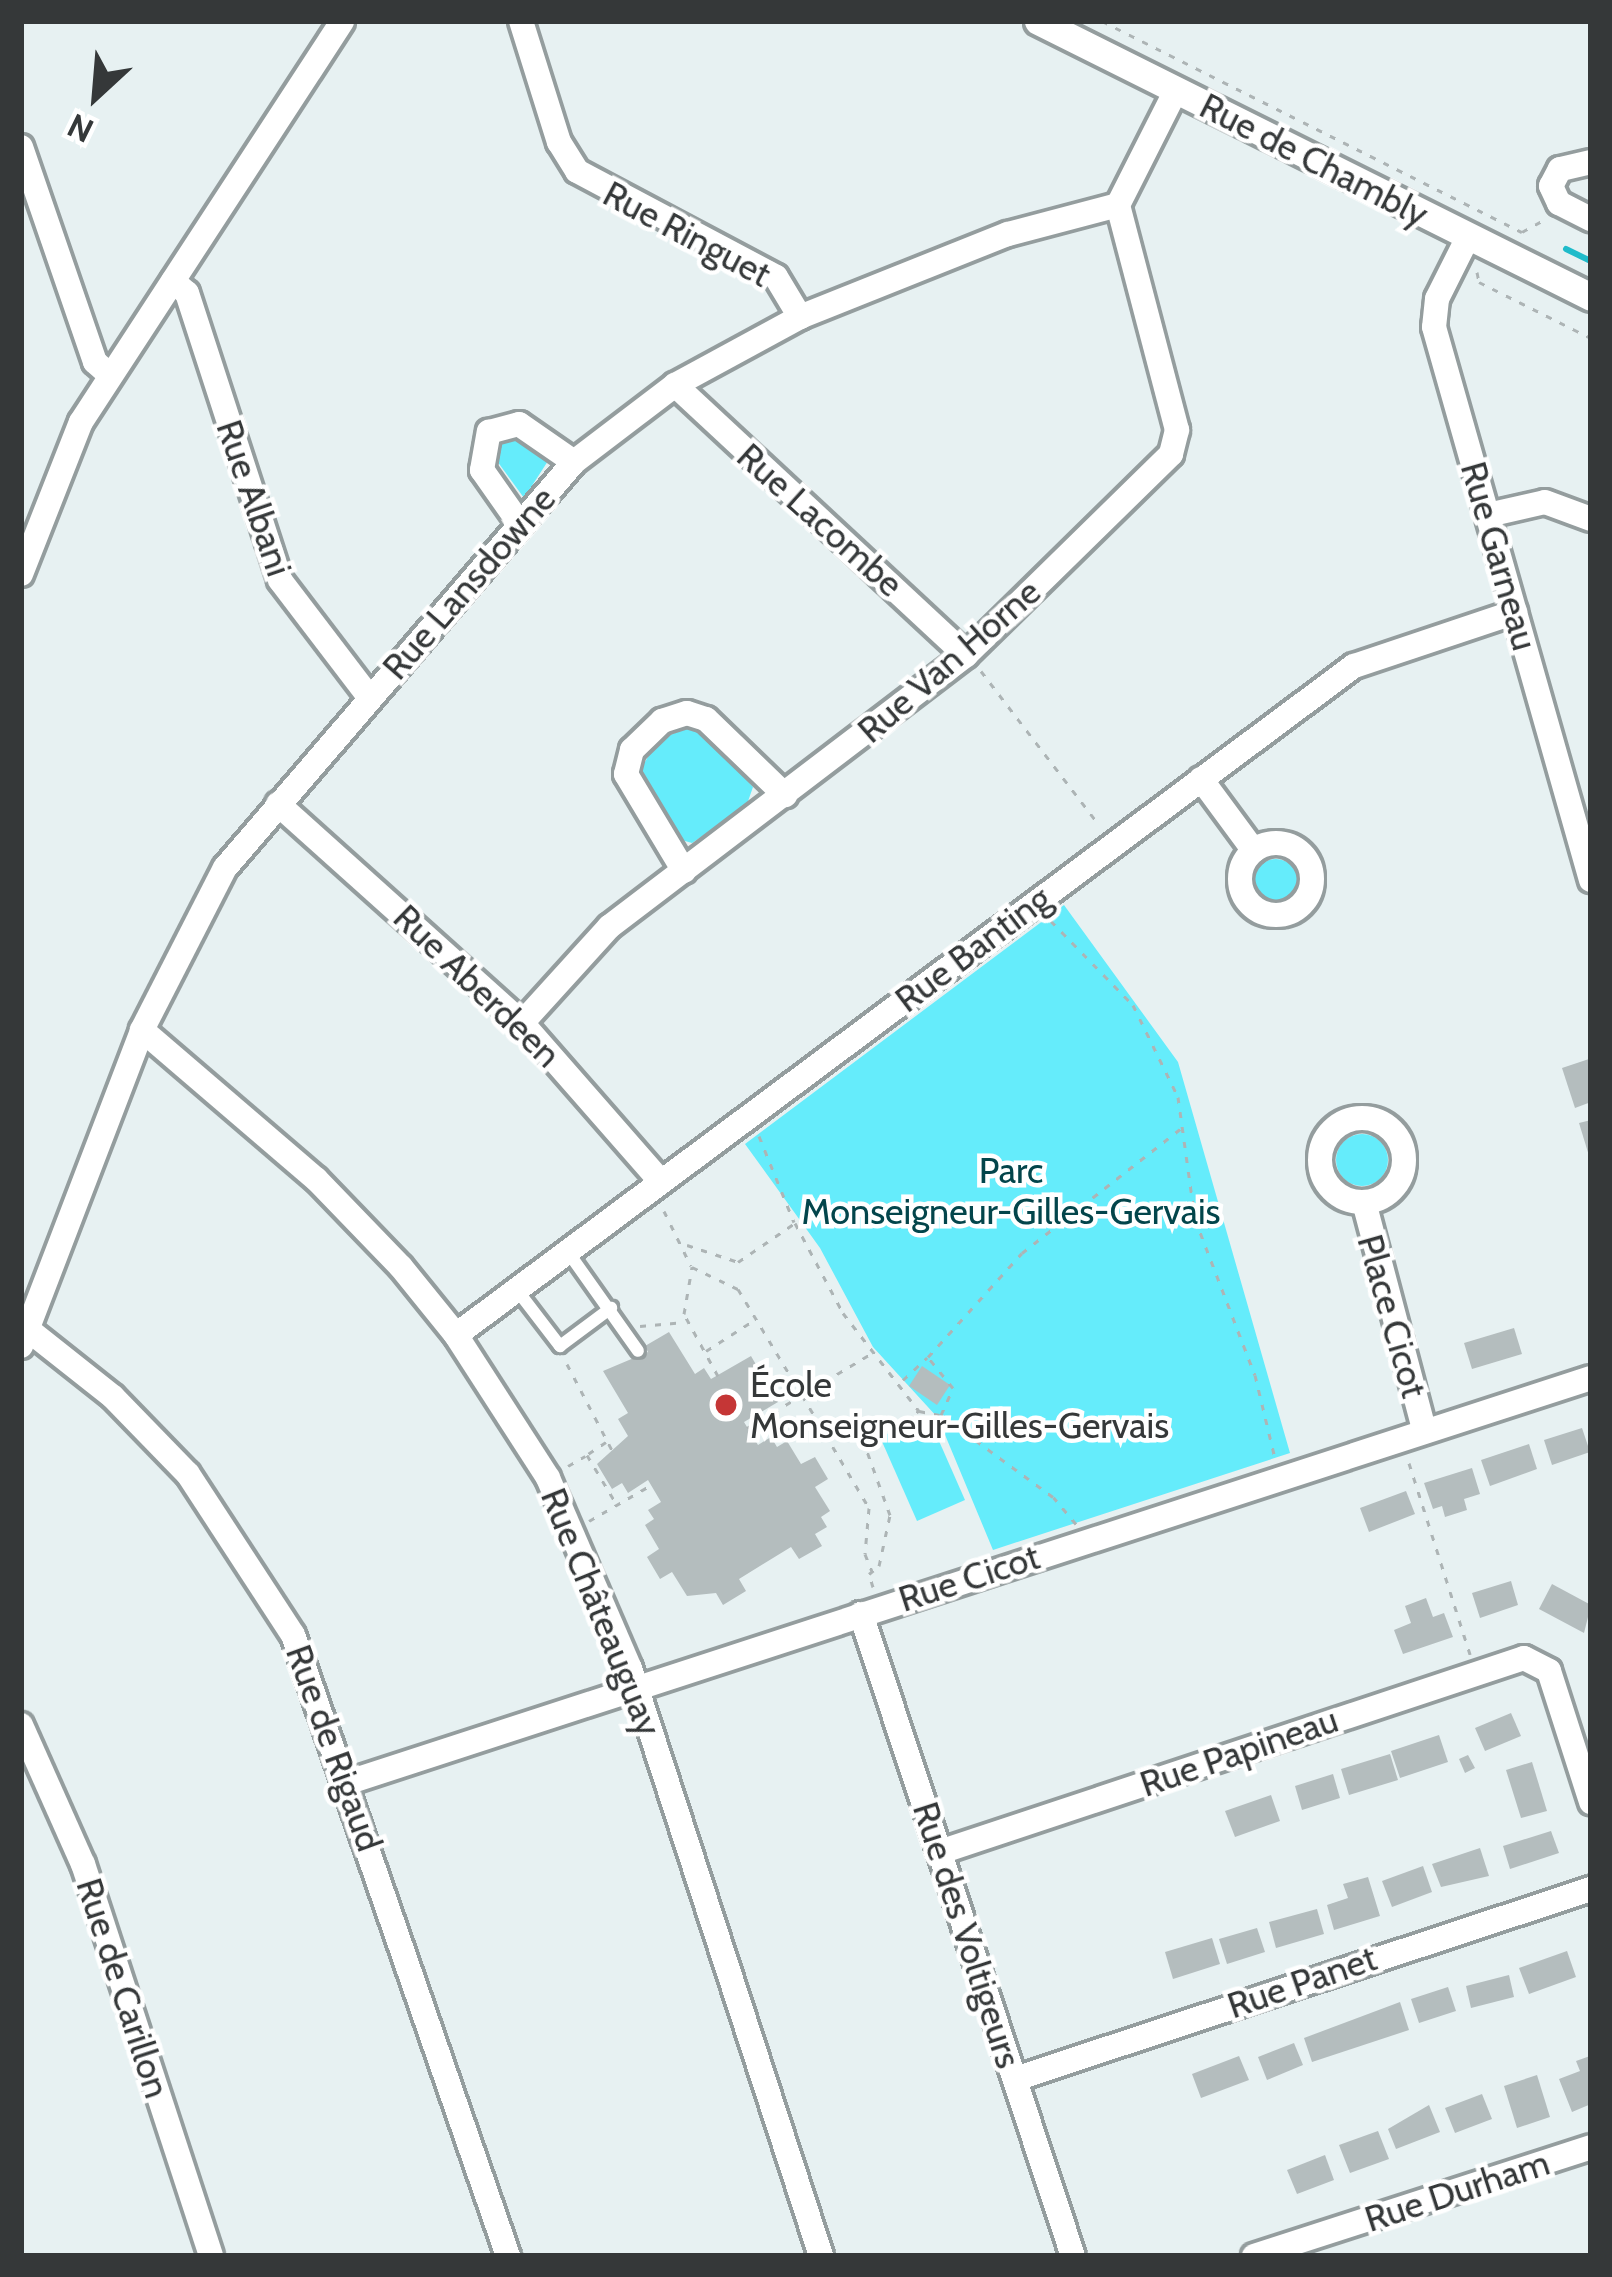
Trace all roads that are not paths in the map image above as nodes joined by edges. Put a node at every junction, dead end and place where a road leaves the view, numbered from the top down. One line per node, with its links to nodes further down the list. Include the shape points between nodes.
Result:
1 (342, 21): 10 (street)
2 (521, 21): 12 (street, Rue Ringuet, via 577,171 776,277)
3 (1038, 21): 4 (street, Rue de Chambly)
4 (1176, 90): 7 (street); 9 (street, Rue de Chambly)
5 (21, 147): 13 (street, via 95,362)
6 (1591, 161): 8 (street, via 1560,169 1551,186 1559,203)
7 (1118, 205): 12 (street, Rue Lansdowne, via 1008,234); 21 (street, Rue Van Horne, via 1176,443)
8 (1591, 219)
9 (1468, 237): 11 (street, Rue de Chambly); 16 (street, Rue Garneau, via 1433,320)
10 (173, 281): 13 (street); 22 (street, Rue Albani, via 187,293 280,580)
11 (1591, 297)
12 (800, 317): 14 (street, Rue Lansdowne)
13 (110, 375): 19 (street, via 66,450)
14 (674, 385): 15 (street, Rue Lansdowne); 21 (street, Rue Lacombe)
15 (574, 462): 18 (street, Rue Lansdowne); 18 (street, via 519,424 489,432 482,470)
16 (1488, 515): 17 (street, via 1545,502); 20 (street, Rue Garneau)
17 (1591, 519)
18 (520, 524): 22 (street, Rue Lansdowne)
19 (21, 574)
20 (1515, 612): 23 (street, Rue Banting, via 1366,659); 28 (street, Rue Garneau)
21 (972, 662): 24 (street, Rue Van Horne)
22 (370, 698): 25 (street, Rue Lansdowne)
23 (1201, 779): 26 (street); 31 (street, Rue Banting)
24 (784, 795): 27 (street, Rue Van Horne); 27 (street, via 706,719 680,713 662,722 629,756 627,780)
25 (278, 804): 29 (street, Rue Aberdeen); 30 (street, Rue Lansdowne, via 218,880)
26 (1254, 851)
27 (685, 871): 29 (street, Rue Van Horne, via 599,936)
28 (1591, 880)
29 (522, 1023): 31 (street, Rue Aberdeen)
30 (142, 1030): 36 (street, Rue Lansdowne); 37 (street, Rue Châteauguay, via 316,1179)
31 (660, 1194): 33 (street, Rue Banting)
32 (1364, 1202): 40 (street, Place Cicot)
33 (568, 1252): 34 (street, Rue Banting); 35 (lane)
34 (517, 1290): 35 (lane, via 560,1346); 37 (street, Rue Banting)
35 (610, 1307): 38 (lane)
36 (23, 1333): 44 (street, Rue de Rigaud, via 147,1429 226,1524 298,1646)
37 (456, 1335): 42 (street, Rue Châteauguay, via 566,1512)
38 (638, 1351)
39 (1591, 1378): 40 (street, Rue Cicot)
40 (1424, 1429): 41 (street, Rue Cicot)
41 (862, 1614): 42 (street, Rue Cicot); 46 (street, Rue des Voltigeurs)
42 (636, 1688): 44 (street, Rue Cicot); 52 (street, Rue Châteauguay)
43 (21, 1725): 50 (street, Rue de Carillon, via 83,1864)
44 (349, 1783): 51 (street, Rue de Rigaud)
45 (1591, 1802): 46 (street, Rue Papineau, via 1549,1671 1538,1660 1476,1672)
46 (940, 1852): 48 (street, Rue des Voltigeurs)
47 (1591, 1889): 48 (street, Rue Panet)
48 (1015, 2079): 53 (street, Rue des Voltigeurs)
49 (1591, 2147): 54 (street, Rue Durham)
50 (211, 2256)
51 (508, 2256)
52 (821, 2256)
53 (1073, 2256)
54 (1254, 2256)

